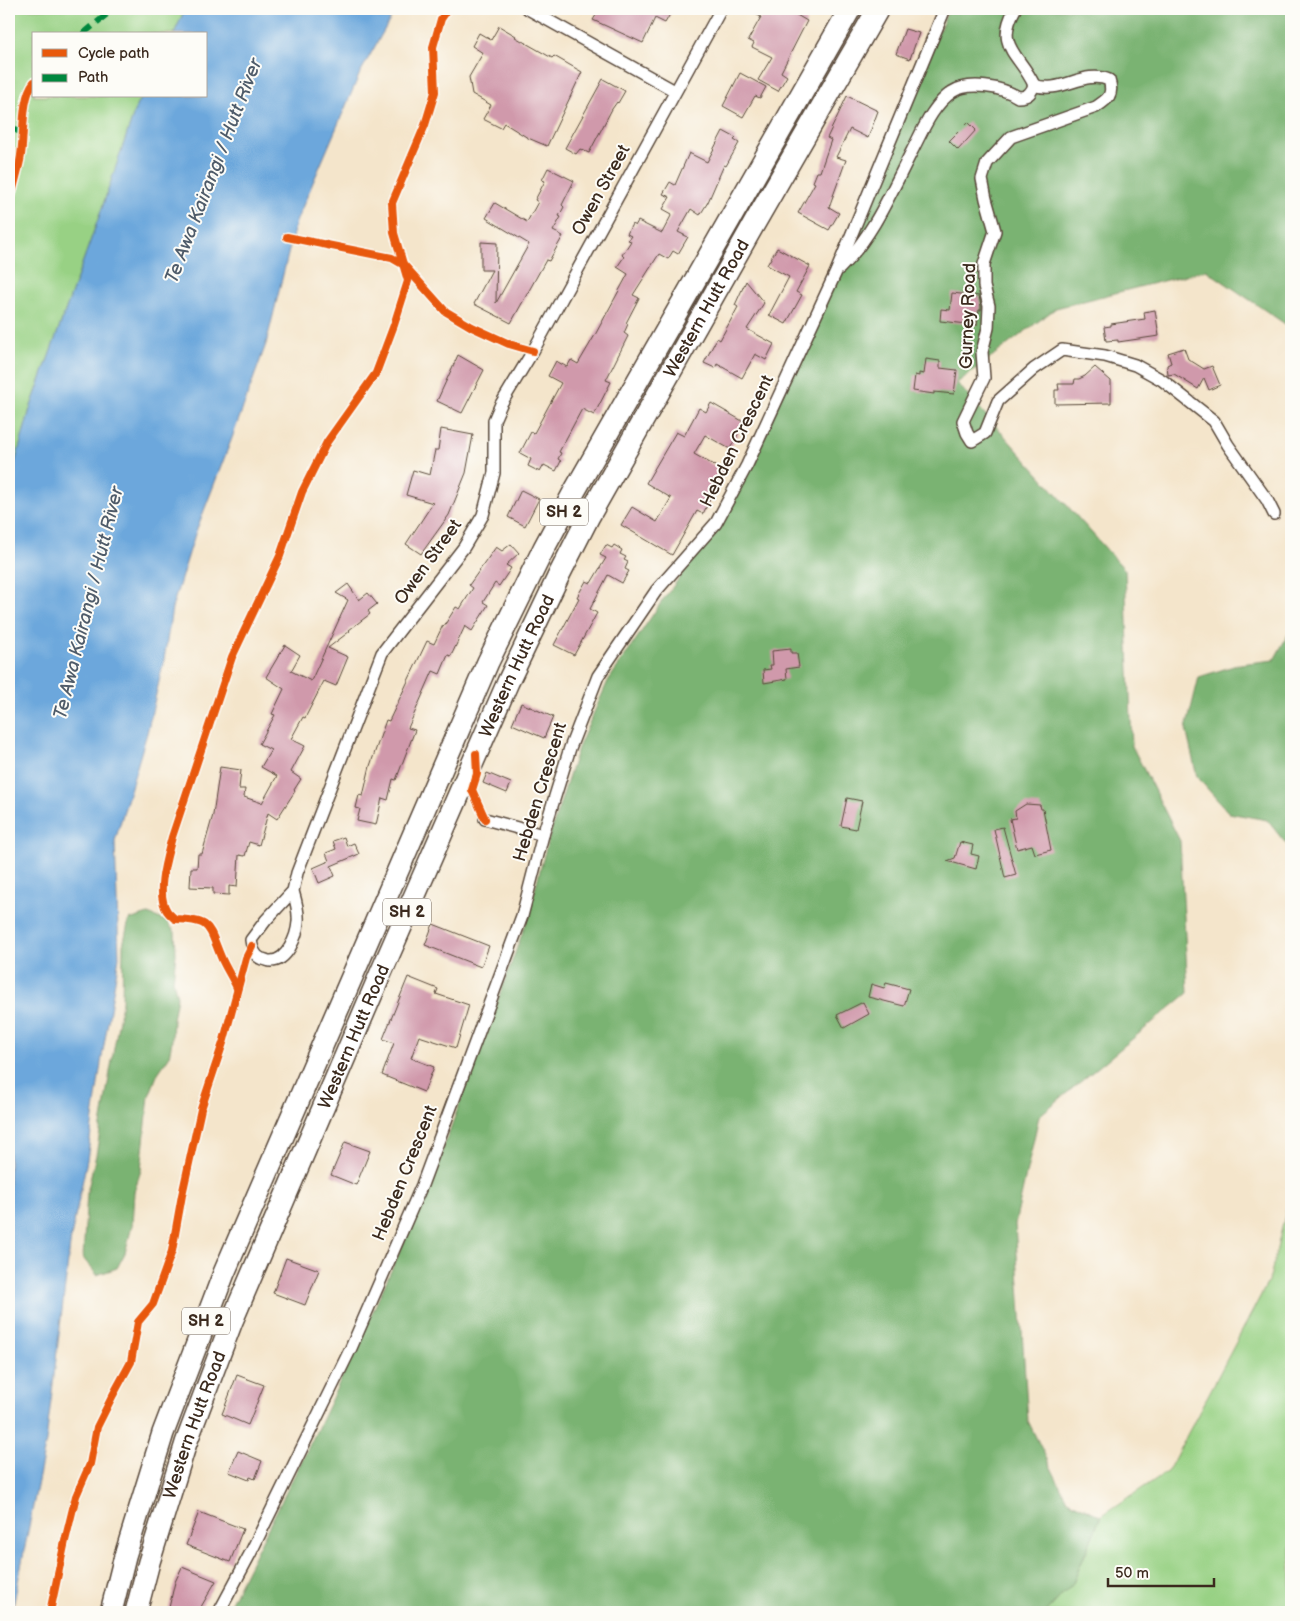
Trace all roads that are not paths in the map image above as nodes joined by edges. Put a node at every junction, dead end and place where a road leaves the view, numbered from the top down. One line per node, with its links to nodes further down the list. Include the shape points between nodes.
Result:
1 (528, 9): 8 (street)
2 (720, 9): 8 (street, Owen Street)
3 (850, 9): 14 (highway, Western Hutt Road / SH 2, via 574,492 488,662 224,1273 163,1433)
4 (878, 9): 15 (highway, Western Hutt Road / SH 2, via 594,508 508,682 232,1321 186,1443)
5 (1015, 9): 7 (street, via 1008,20 1008,44)
6 (944, 11): 9 (street, Hebden Crescent)
7 (1034, 85): 9 (street, via 1029,94 1018,97 1009,92 971,86 953,91 932,112 873,227 854,255); 10 (street, Gurney Road, via 1056,88 1100,76 1109,80 1112,88 1108,99 1096,107 1011,137 987,163 982,179 995,231 984,264 988,328 982,352 984,378 963,421 966,433 972,441 985,432 998,401 1034,369 1062,350 1105,356 1135,365 1162,380 1214,421)
8 (675, 91): 13 (street, Owen Street, via 501,404 494,420 494,473 483,515 464,547 382,653 297,873)
9 (836, 272): 12 (street, Hebden Crescent, via 747,465 716,523 656,592 598,676 570,748)
10 (1274, 514)
11 (485, 819): 12 (street)
12 (543, 836): 16 (street, Hebden Crescent, via 522,916 422,1185 351,1348)
13 (293, 891): 13 (street, via 298,922 291,946 278,959 270,961 259,957 251,940)
14 (111, 1612)
15 (136, 1612)
16 (219, 1612)

